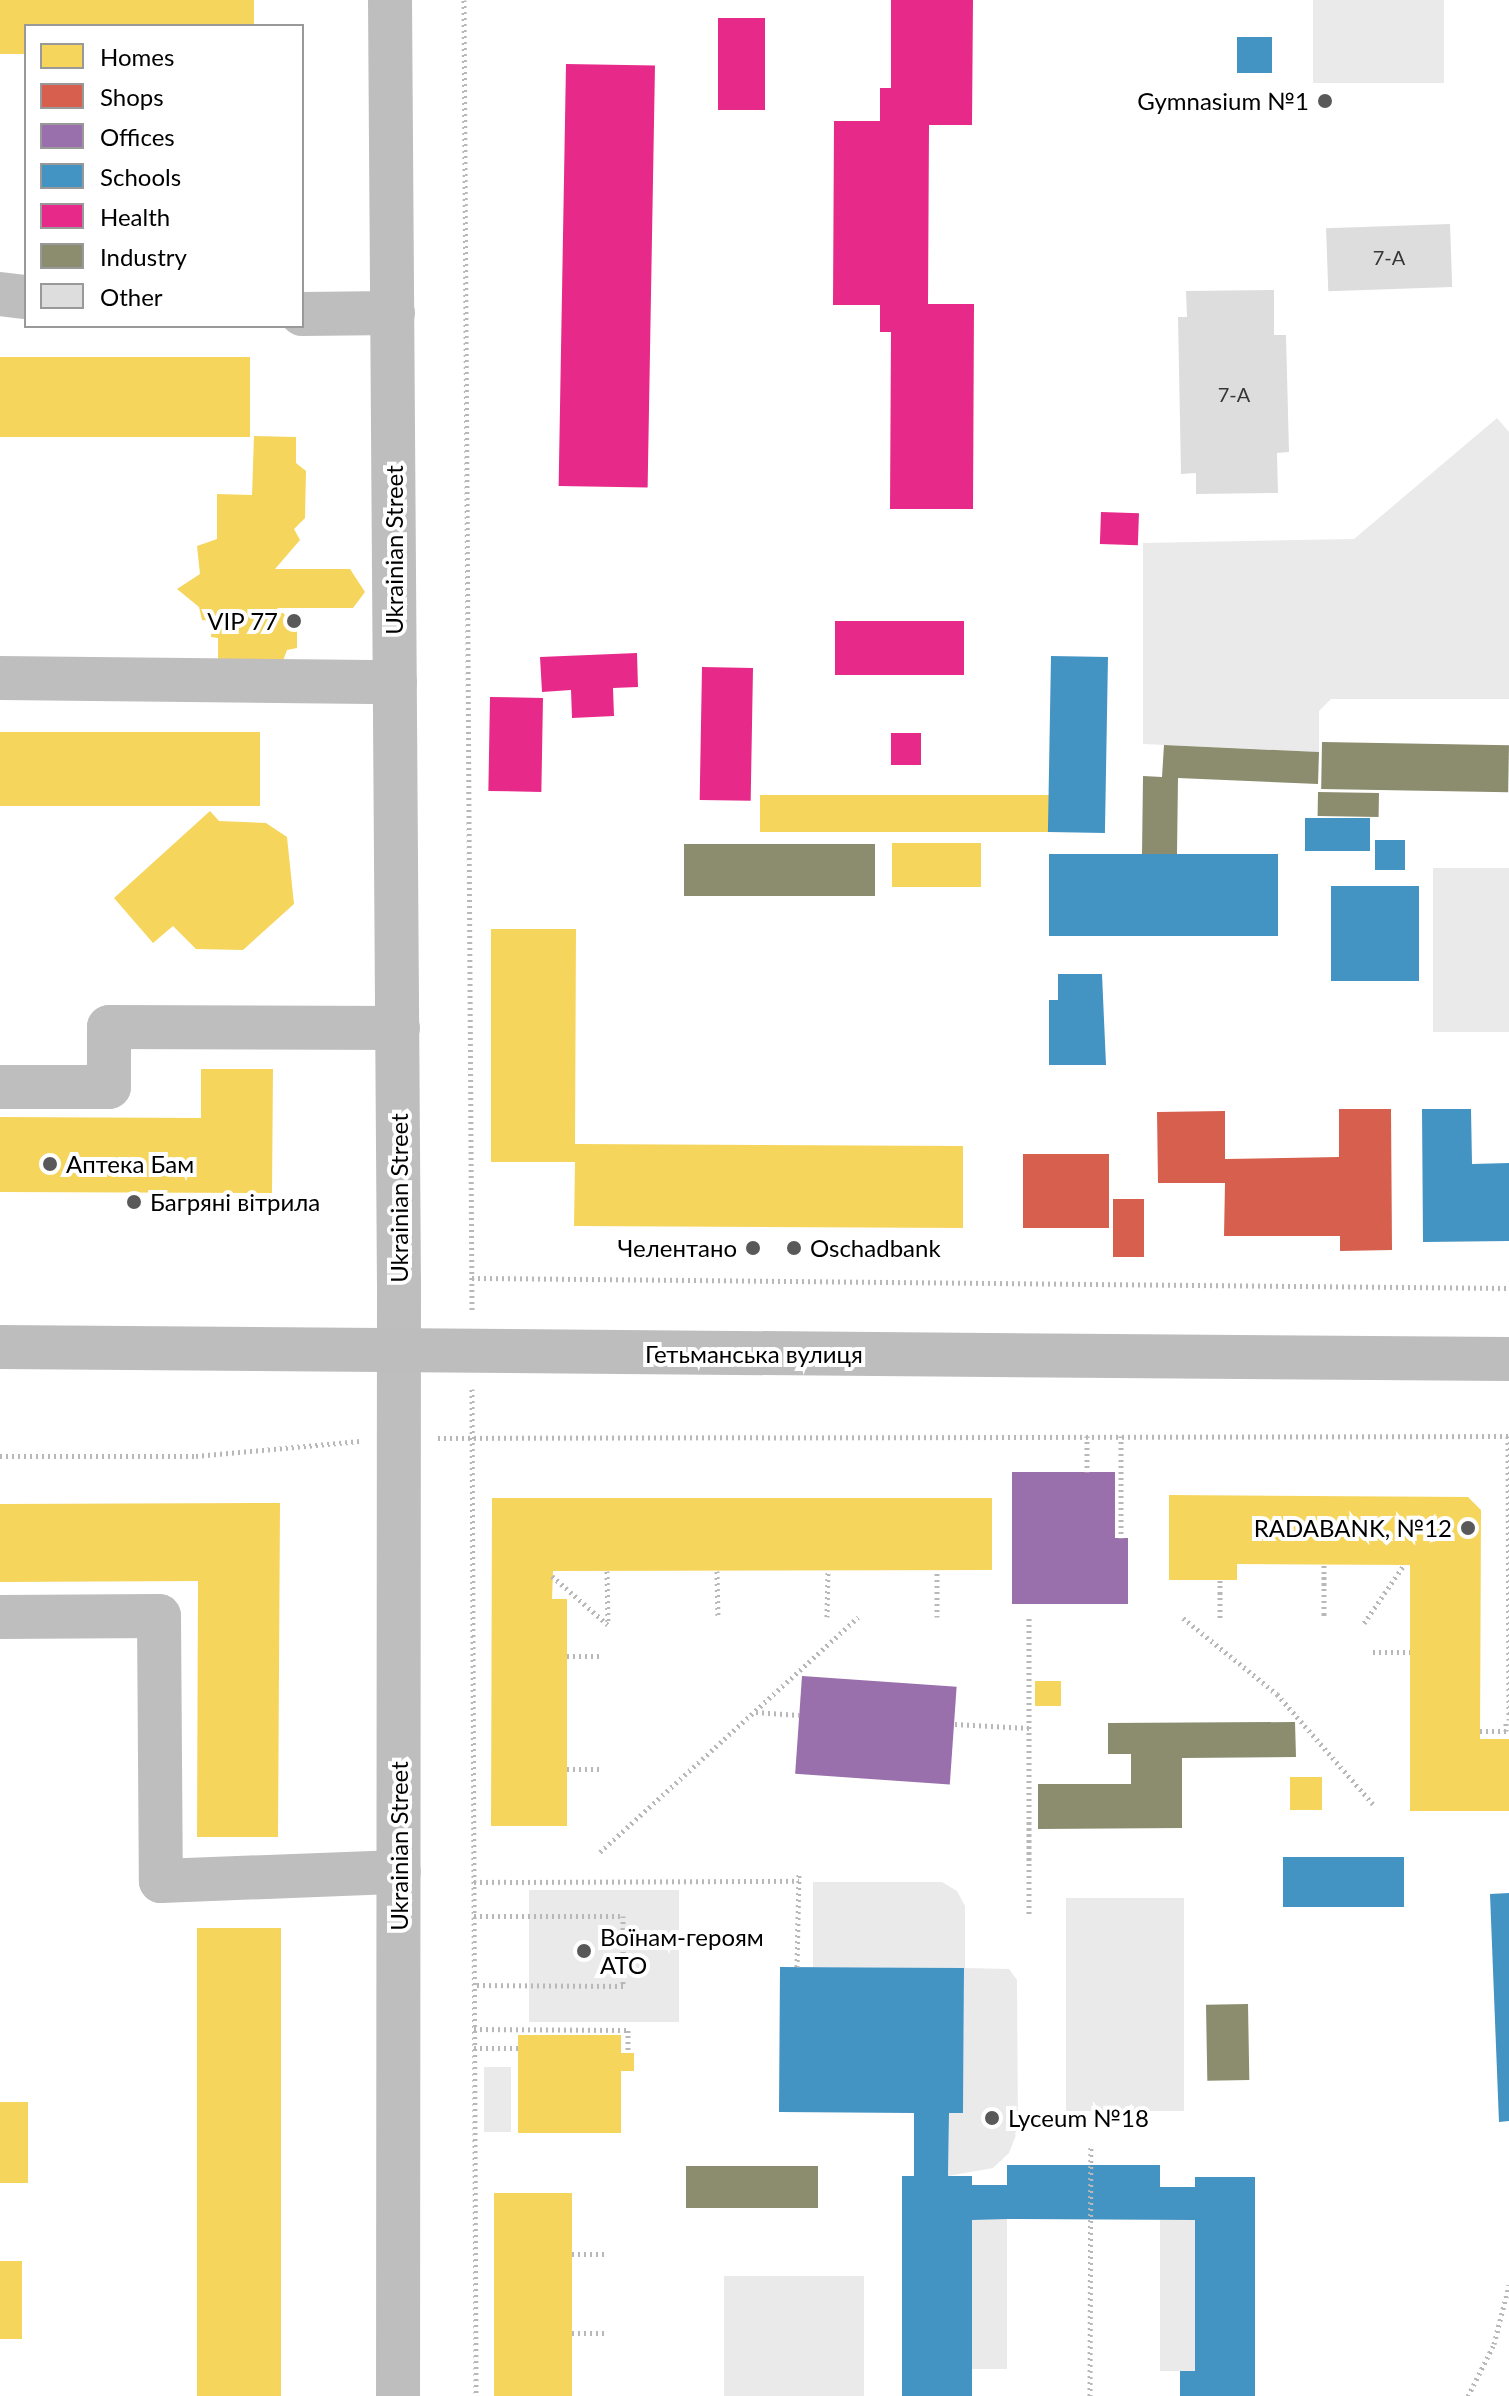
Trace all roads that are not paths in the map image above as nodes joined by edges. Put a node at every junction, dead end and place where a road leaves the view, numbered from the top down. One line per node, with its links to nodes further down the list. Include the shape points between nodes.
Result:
1 (390, 0): 4 (street, Ukrainian Street)
2 (0, 294): 3 (street)
3 (24, 297)
4 (393, 313): 5 (street); 7 (street, Ukrainian Street)
5 (304, 314)
6 (0, 678): 7 (street)
7 (395, 682): 8 (street, Ukrainian Street)
8 (398, 1028): 9 (street, via 109,1027 109,1087); 11 (street, Ukrainian Street)
9 (0, 1087)
10 (0, 1347): 11 (highway, Гетьманська вулиця)
11 (399, 1352): 12 (highway, Гетьманська вулиця); 14 (street, Ukrainian Street)
12 (1509, 1359)
13 (0, 1617): 14 (street, via 159,1616 161,1881)
14 (399, 1872): 15 (street, Ukrainian Street)
15 (398, 2396)

